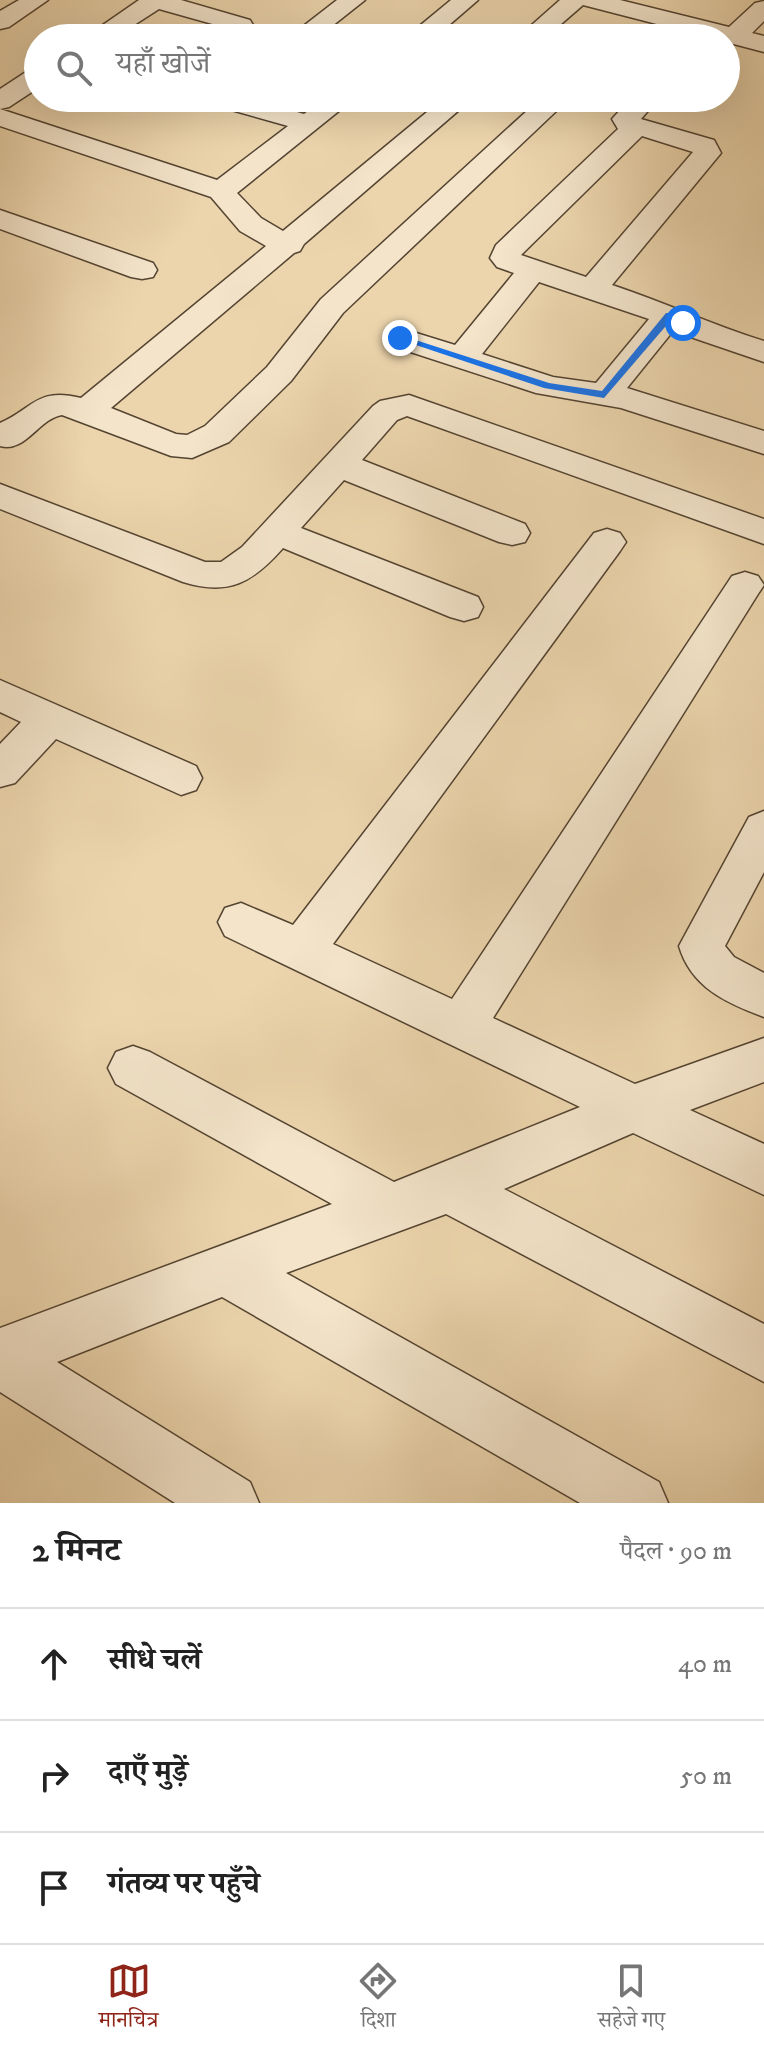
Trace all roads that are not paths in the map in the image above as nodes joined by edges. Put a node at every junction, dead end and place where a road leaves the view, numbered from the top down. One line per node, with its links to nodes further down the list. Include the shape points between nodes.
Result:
1 (36, 0): 9 (street)
2 (155, 0): 10 (street); 11 (street)
3 (353, 0): 12 (street)
4 (466, 0): 13 (street)
5 (575, 0): 14 (street)
6 (591, 0): 8 (street)
7 (764, 8): 16 (street)
8 (652, 10): 15 (street)
9 (0, 22)
10 (118, 24)
11 (238, 24)
12 (320, 24)
13 (436, 24)
14 (547, 24)
15 (688, 24)
16 (736, 24)
17 (740, 40): 18 (street)
18 (764, 44)
19 (24, 85): 20 (street)
20 (0, 101)
21 (268, 112): 27 (street)
22 (324, 112): 27 (street)
23 (444, 112): 31 (street)
24 (542, 112): 40 (street, via 332,306 279,374 205,442 171,445)
25 (633, 112): 28 (street, via 626,119)
26 (0, 117): 29 (street)
27 (309, 124): 29 (street)
28 (636, 127): 33 (street, via 507,251 508,261); 34 (street, via 700,145 707,153)
29 (221, 191): 31 (street, via 245,223)
30 (0, 219): 32 (street)
31 (289, 245): 40 (street)
32 (142, 270)
33 (533, 270): 34 (street); 38 (street)
34 (593, 289): 35 (street)
35 (669, 315): 37 (street, via 696,330); 39 (street)
36 (400, 338): 38 (street)
37 (764, 352)
38 (462, 357): 39 (street, via 548,386)
39 (604, 395): 42 (street)
40 (87, 411): 41 (street, via 52,404)
41 (2, 438)
42 (764, 443)
43 (338, 464): 45 (street); 46 (street, via 385,413 409,405); 47 (street)
44 (0, 496): 45 (street, via 211,577 241,570)
45 (277, 532): 50 (street)
46 (764, 532)
47 (512, 533)
48 (607, 542): 57 (street)
49 (745, 585): 59 (street)
50 (464, 607)
51 (0, 695): 52 (street)
52 (51, 718): 53 (street); 54 (street)
53 (0, 771)
54 (181, 778)
55 (764, 829): 58 (street, via 702,946 711,965)
56 (241, 922): 57 (street)
57 (301, 951): 59 (street)
58 (764, 996)
59 (461, 1027): 62 (street)
60 (764, 1060): 62 (street)
61 (133, 1068): 65 (street)
62 (634, 1108): 63 (street); 64 (street)
63 (764, 1170)
64 (449, 1188): 65 (street); 67 (street)
65 (392, 1209): 66 (street)
66 (225, 1269): 68 (street); 70 (street)
67 (764, 1354)
68 (0, 1358): 69 (street)
69 (229, 1503)
70 (638, 1503)

